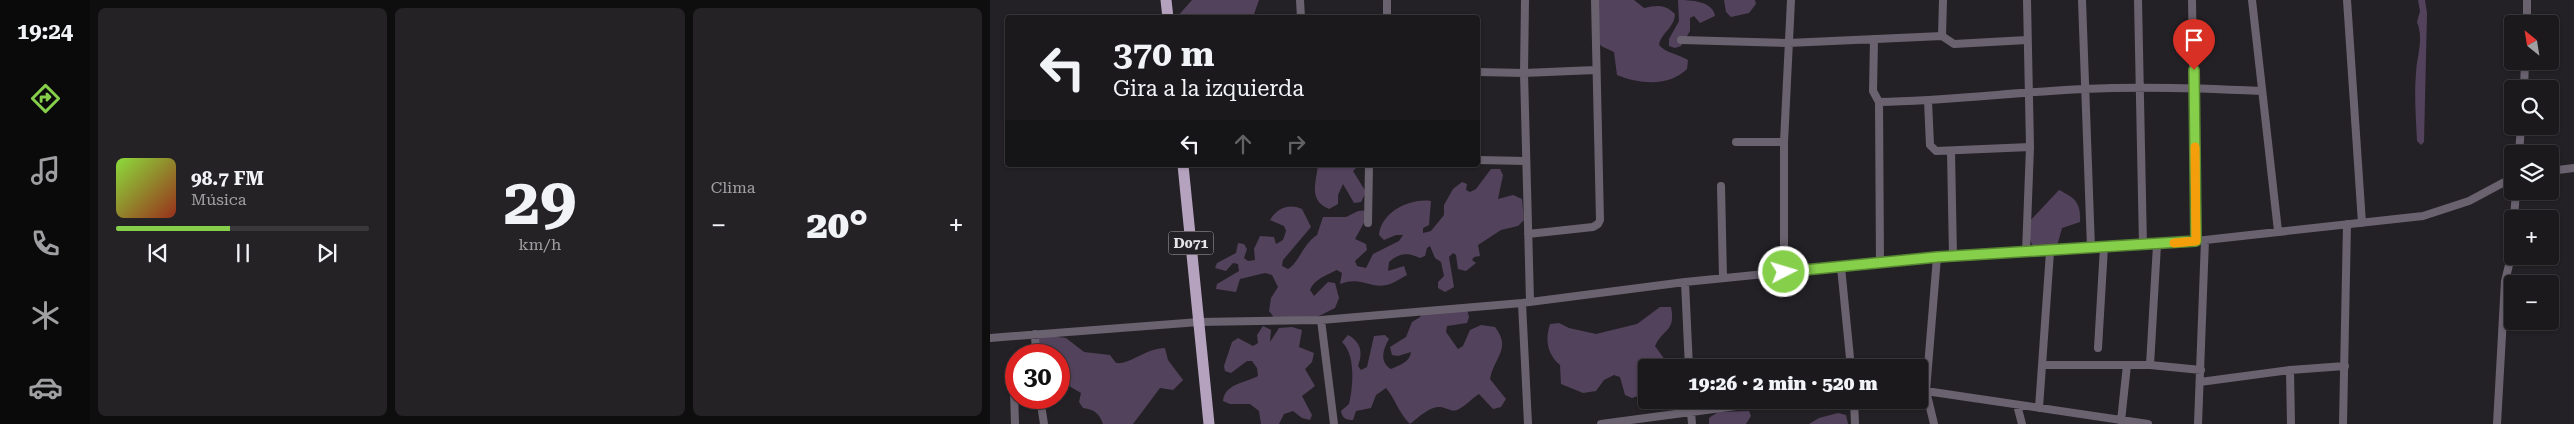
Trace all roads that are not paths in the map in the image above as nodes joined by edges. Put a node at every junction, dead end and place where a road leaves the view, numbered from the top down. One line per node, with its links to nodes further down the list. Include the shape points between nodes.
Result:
1 (1166, 0): 15 (main road)
2 (1300, 0): 16 (street)
3 (1387, 0): 17 (street)
4 (1525, 0): 26 (street)
5 (1595, 0): 24 (street)
6 (1791, 0): 23 (street)
7 (1942, 0): 19 (street)
8 (2027, 0): 22 (street)
9 (2082, 0): 29 (street)
10 (2138, 0): 27 (street)
11 (2192, 0): 28 (street)
12 (2252, 0): 30 (street)
13 (2347, 0): 47 (street)
14 (2527, 0): 18 (street)
15 (1168, 15)
16 (1301, 15)
17 (1387, 15)
18 (2527, 15)
19 (1942, 36): 20 (street); 22 (street, via 1954,44)
20 (1874, 39): 23 (street); 33 (street, via 1874,91)
21 (1682, 40): 23 (street)
22 (2027, 40): 31 (street)
23 (1788, 43): 35 (street)
24 (1595, 70): 26 (street); 50 (street, via 1600,220 1593,227)
25 (1480, 72): 26 (street)
26 (1524, 73): 39 (street)
27 (2139, 88): 28 (street); 29 (street); 53 (street)
28 (2194, 88): 30 (street); 51 (street)
29 (2084, 89): 31 (street); 55 (street)
30 (2262, 91): 49 (street)
31 (2028, 93): 32 (street); 36 (street)
32 (1928, 101): 33 (street); 37 (street, via 1930,145 1936,151)
33 (1879, 102): 60 (street)
34 (1736, 142): 35 (street)
35 (1784, 142): 63 (street)
36 (2030, 147): 37 (street); 56 (street)
37 (1951, 151): 58 (street)
38 (1480, 160): 39 (street)
39 (1525, 161): 50 (street)
40 (1183, 167): 68 (main road, D071)
41 (1369, 167): 46 (street)
42 (2574, 168): 43 (street)
43 (2559, 170)
44 (2504, 182): 47 (street, via 2469,201 2423,216)
45 (1721, 186): 64 (street)
46 (1368, 223)
47 (2362, 223): 48 (street)
48 (2347, 224): 49 (street); 79 (street)
49 (2278, 231): 51 (street)
50 (1528, 234): 66 (street)
51 (2200, 240): 52 (street); 80 (street)
52 (2157, 245): 53 (street); 78 (street)
53 (2143, 246): 54 (street)
54 (2104, 247): 55 (street); 72 (street)
55 (2091, 248): 57 (street)
56 (2026, 252): 57 (street); 58 (street)
57 (2050, 252): 76 (street)
58 (1954, 256): 59 (street)
59 (1937, 257): 60 (street); 75 (street)
60 (1880, 262): 62 (street)
61 (2509, 265): 109 (street, via 2505,281)
62 (1841, 267): 63 (street); 74 (street)
63 (1784, 272): 64 (street)
64 (1723, 278): 65 (street)
65 (1685, 282): 66 (street); 73 (street)
66 (1526, 302): 67 (street); 99 (street)
67 (1321, 320): 68 (street); 98 (street)
68 (1199, 322): 69 (street); 97 (main road, D071)
69 (1035, 334): 70 (street); 71 (street)
70 (990, 338)
71 (1035, 344)
72 (2098, 348)
73 (1689, 359)
74 (1850, 359)
75 (1926, 359)
76 (2044, 365): 77 (street); 86 (street)
77 (2126, 365): 78 (street); 93 (street)
78 (2150, 366): 80 (street)
79 (2345, 366): 81 (street); 108 (street)
80 (2201, 370): 82 (street)
81 (2290, 370): 82 (street); 107 (street)
82 (2200, 382): 106 (street)
83 (1928, 392): 84 (street)
84 (2017, 405): 86 (street); 104 (street)
85 (1928, 408): 103 (street)
86 (2040, 408): 94 (street)
87 (1015, 409): 95 (street)
88 (1042, 409): 96 (street)
89 (1691, 409): 92 (street)
90 (1723, 409): 92 (street)
91 (1855, 409): 102 (street)
92 (1691, 414): 100 (street); 101 (street)
93 (2121, 421): 94 (street); 105 (street)
94 (2108, 422)
95 (1015, 424)
96 (1044, 424)
97 (1209, 424)
98 (1334, 424)
99 (1528, 424)
100 (1601, 424)
101 (1692, 424)
102 (1856, 424)
103 (1934, 424)
104 (2022, 424)
105 (2148, 424)
106 (2198, 424)
107 (2291, 424)
108 (2343, 424)
109 (2497, 424)

